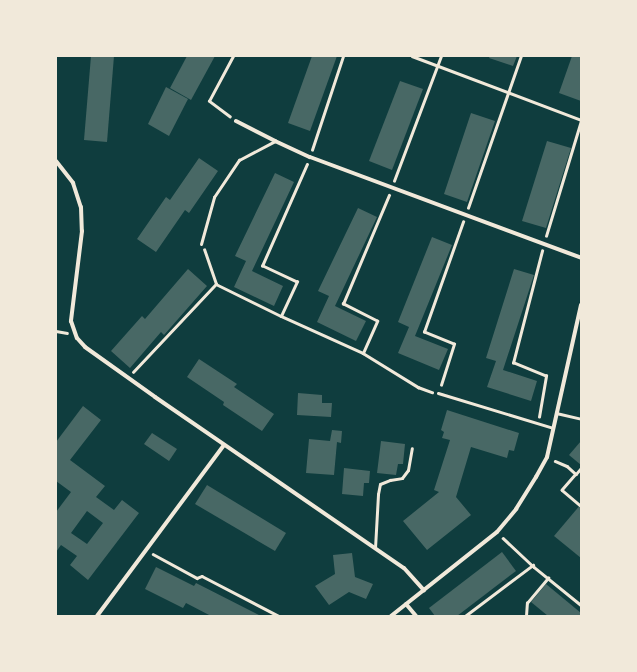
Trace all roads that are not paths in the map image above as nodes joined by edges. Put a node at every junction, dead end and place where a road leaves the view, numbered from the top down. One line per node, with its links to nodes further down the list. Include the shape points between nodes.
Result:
1 (236, 121): 2 (street)
2 (275, 142): 4 (lane, via 239,160 214,197); 5 (street)
3 (56, 161): 11 (street, via 72,183 81,214 82,231 71,321 73,331 85,347)
4 (201, 244)
5 (581, 258)
6 (581, 305): 8 (street)
7 (438, 393): 10 (lane)
8 (556, 413): 9 (lane); 10 (street)
9 (581, 419)
10 (553, 428): 14 (street, via 547,457 516,509 497,532)
11 (224, 445): 13 (street); 16 (street)
12 (412, 448): 13 (lane, via 408,470 402,478 380,484)
13 (376, 548): 14 (street, via 404,568)
14 (424, 590): 15 (street)
15 (406, 604): 17 (street); 18 (street)
16 (97, 616)
17 (390, 616)
18 (416, 616)

